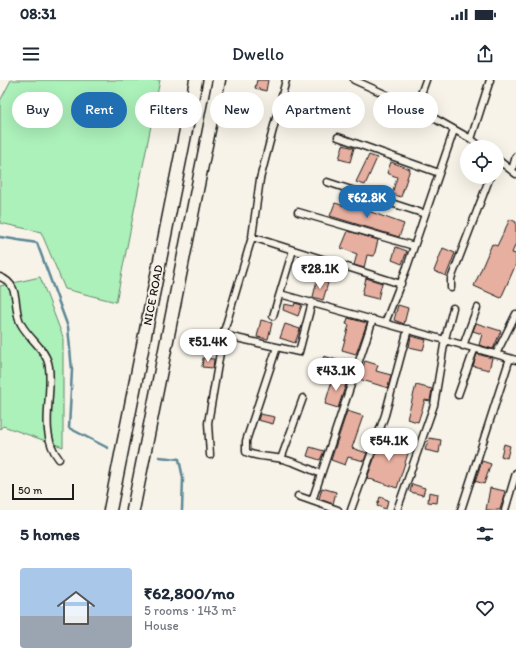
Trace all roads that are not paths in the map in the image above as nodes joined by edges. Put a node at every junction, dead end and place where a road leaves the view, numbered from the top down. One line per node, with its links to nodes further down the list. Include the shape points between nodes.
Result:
1 (196, 80): 52 (highway, NICE ROAD)
2 (219, 80): 53 (highway, NICE ROAD)
3 (286, 80): 21 (street, via 260,179)
4 (354, 80): 7 (street)
5 (426, 80): 8 (street)
6 (490, 80): 12 (street)
7 (381, 92)
8 (422, 92)
9 (438, 121): 10 (street)
10 (454, 130): 12 (street); 16 (street)
11 (338, 137): 16 (street)
12 (471, 139)
13 (516, 156): 15 (street)
14 (504, 164): 15 (street)
15 (514, 172)
16 (439, 173): 20 (street)
17 (328, 182): 20 (street)
18 (487, 184): 26 (street, via 451,279)
19 (298, 212): 22 (street)
20 (426, 214): 22 (street)
21 (252, 237): 23 (street); 36 (street)
22 (414, 246): 25 (street)
23 (293, 250): 25 (street); 27 (street)
24 (0, 276): 46 (street, via 12,288 17,300 21,325 48,362 49,439)
25 (401, 284): 34 (street)
26 (451, 288)
27 (280, 294): 28 (street); 32 (street)
28 (312, 302): 33 (street); 39 (street, via 299,352)
29 (453, 308): 37 (street)
30 (477, 308): 38 (street)
31 (516, 314): 41 (street)
32 (273, 316)
33 (373, 319): 34 (street); 49 (street)
34 (385, 322): 35 (street)
35 (408, 329): 37 (street); 55 (street, via 386,415)
36 (224, 335): 39 (street); 45 (street, via 208,423)
37 (444, 340): 38 (street); 56 (street, via 434,405)
38 (463, 346): 40 (street)
39 (277, 347): 47 (street, via 245,447 246,452 252,455)
40 (474, 350): 41 (street); 43 (street)
41 (496, 354): 42 (street)
42 (513, 359): 57 (street)
43 (458, 395)
44 (303, 398): 47 (street)
45 (210, 455)
46 (59, 459)
47 (281, 459): 49 (street)
48 (516, 473): 58 (street)
49 (321, 474): 51 (street)
50 (298, 496): 51 (street)
51 (312, 501): 54 (street)
52 (110, 510)
53 (134, 510)
54 (338, 510)
55 (351, 510)
56 (397, 510)
57 (461, 510)
58 (506, 510)

